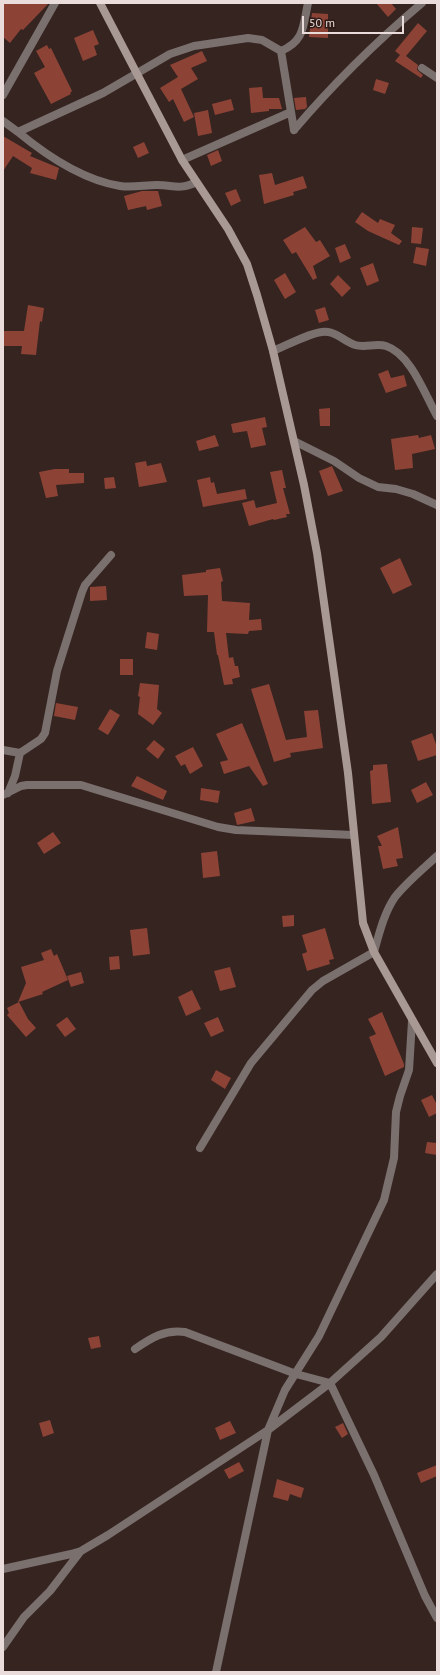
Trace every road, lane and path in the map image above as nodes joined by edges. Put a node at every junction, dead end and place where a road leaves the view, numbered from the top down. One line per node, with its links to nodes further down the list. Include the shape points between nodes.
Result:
1 (55, 3): 9 (street)
2 (100, 3): 7 (street)
3 (308, 3): 5 (street, via 303,32 291,47)
4 (422, 3): 10 (street, via 321,96 294,130)
5 (281, 51): 7 (street, via 262,40 248,38 226,41 194,46 170,54); 10 (street)
6 (422, 68): 8 (street)
7 (137, 73): 12 (street, via 103,93); 13 (street)
8 (437, 78)
9 (3, 95)
10 (291, 112): 13 (street)
11 (3, 121): 12 (street)
12 (18, 132): 14 (street, via 36,147 101,182 121,187 158,185 176,188)
13 (182, 160): 14 (street)
14 (195, 183): 15 (street, via 228,229 247,264)
15 (273, 351): 16 (street, via 327,331 357,346 384,345 394,349 412,369); 17 (street)
16 (437, 416)
17 (294, 441): 18 (street, via 378,487 413,494); 23 (street, via 317,553 348,773)
18 (437, 505)
19 (111, 555): 21 (street, via 82,592 57,671 41,739)
20 (3, 750): 21 (street)
21 (20, 753): 22 (street, via 15,776)
22 (5, 795): 23 (street, via 27,785 82,785 218,827)
23 (353, 835): 25 (street, via 362,923)
24 (437, 856): 25 (street, via 394,899 385,916)
25 (374, 952): 26 (street); 28 (street, via 312,990 251,1063)
26 (412, 1021): 27 (street); 31 (street, via 411,1059 396,1112 394,1158 384,1200 319,1336)
27 (437, 1063)
28 (200, 1148)
29 (437, 1274): 32 (street, via 381,1337)
30 (135, 1349): 31 (street, via 164,1332 181,1331 209,1339)
31 (296, 1374): 32 (street); 33 (street, via 280,1400)
32 (330, 1383): 33 (street); 36 (street)
33 (268, 1430): 34 (street); 38 (street)
34 (81, 1550): 35 (street, via 46,1561); 37 (street, via 50,1591 24,1617)
35 (3, 1569)
36 (437, 1618)
37 (3, 1647)
38 (216, 1672)

